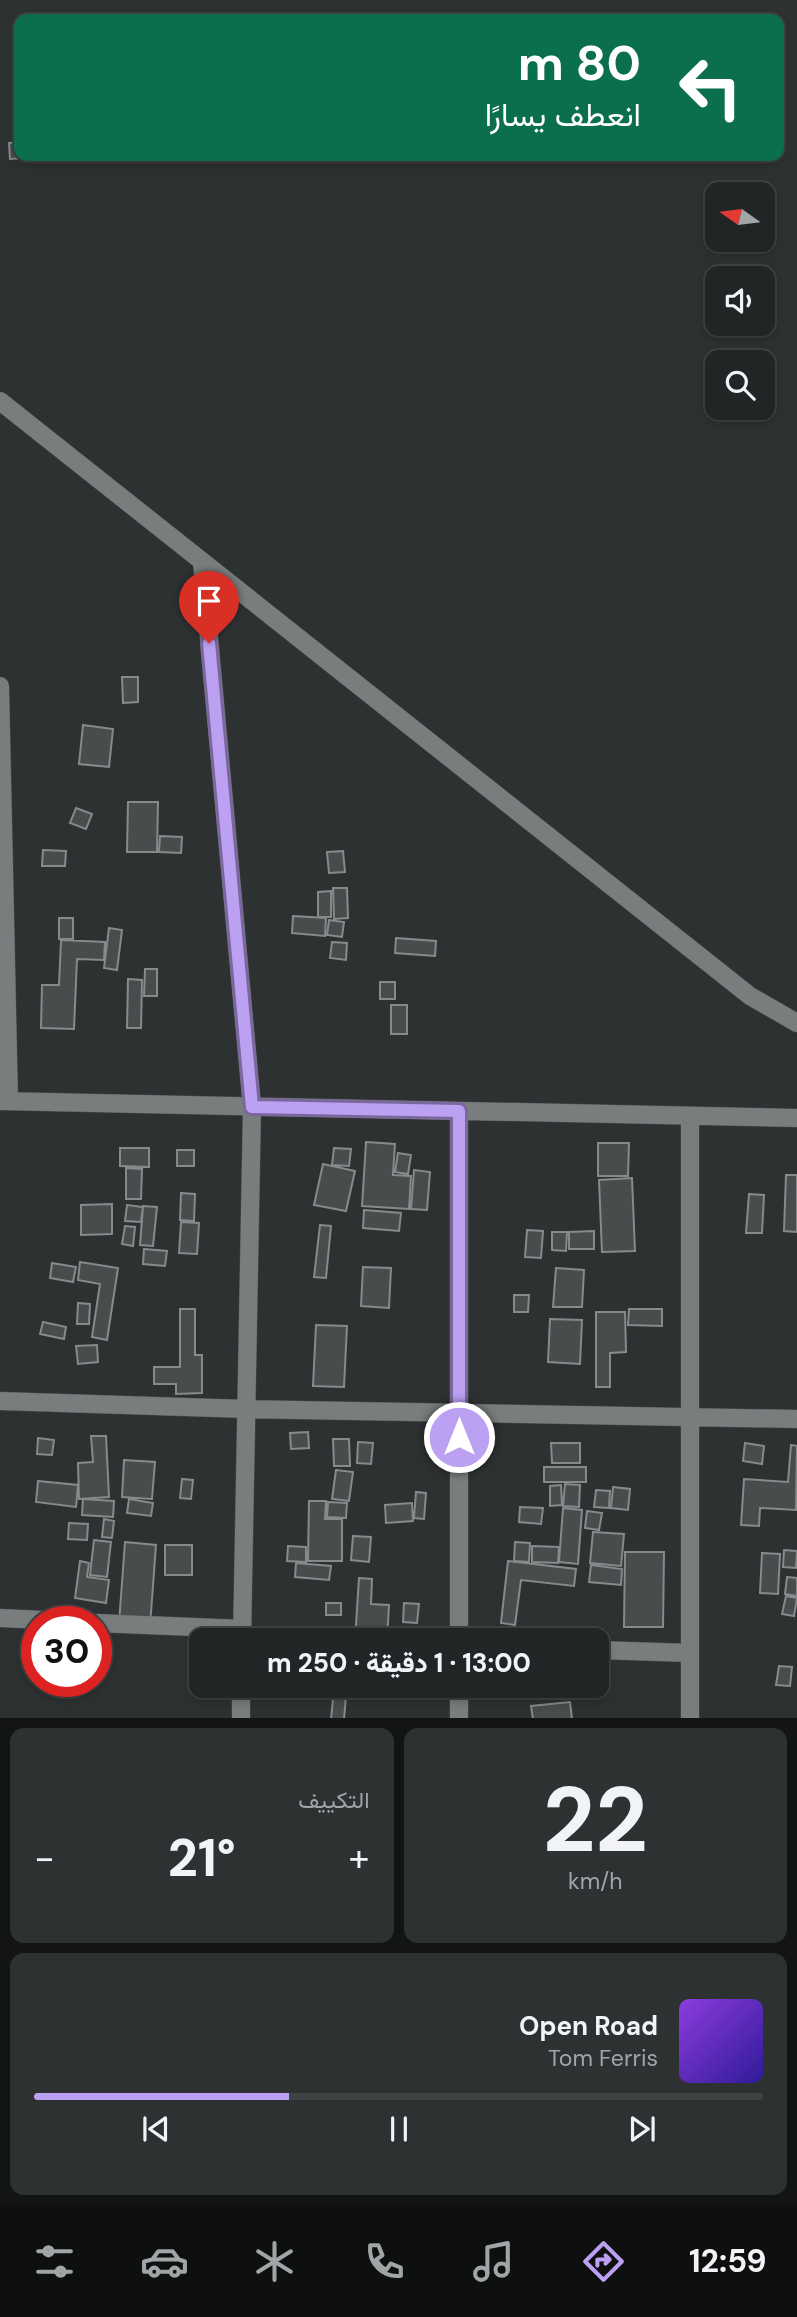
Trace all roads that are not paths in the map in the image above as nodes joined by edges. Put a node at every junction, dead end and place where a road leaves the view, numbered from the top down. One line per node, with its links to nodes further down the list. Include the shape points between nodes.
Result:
1 (0, 401): 2 (street)
2 (202, 562): 4 (street, via 750,996); 6 (street)
3 (0, 686): 5 (street)
4 (797, 1023)
5 (4, 1101): 6 (street)
6 (252, 1107): 7 (street); 11 (street)
7 (459, 1111): 8 (street); 12 (street)
8 (690, 1116): 9 (street); 13 (street)
9 (797, 1118)
10 (0, 1401): 11 (street)
11 (247, 1409): 12 (street); 18 (street)
12 (459, 1412): 13 (street); 19 (street)
13 (690, 1416): 14 (street); 22 (street)
14 (797, 1419)
15 (0, 1618): 16 (street)
16 (21, 1619)
17 (112, 1624): 20 (street)
18 (242, 1628)
19 (459, 1628)
20 (189, 1631)
21 (609, 1650): 22 (street)
22 (690, 1653): 27 (street)
23 (241, 1698): 25 (street)
24 (459, 1698): 26 (street)
25 (241, 1718)
26 (459, 1718)
27 (690, 1718)

